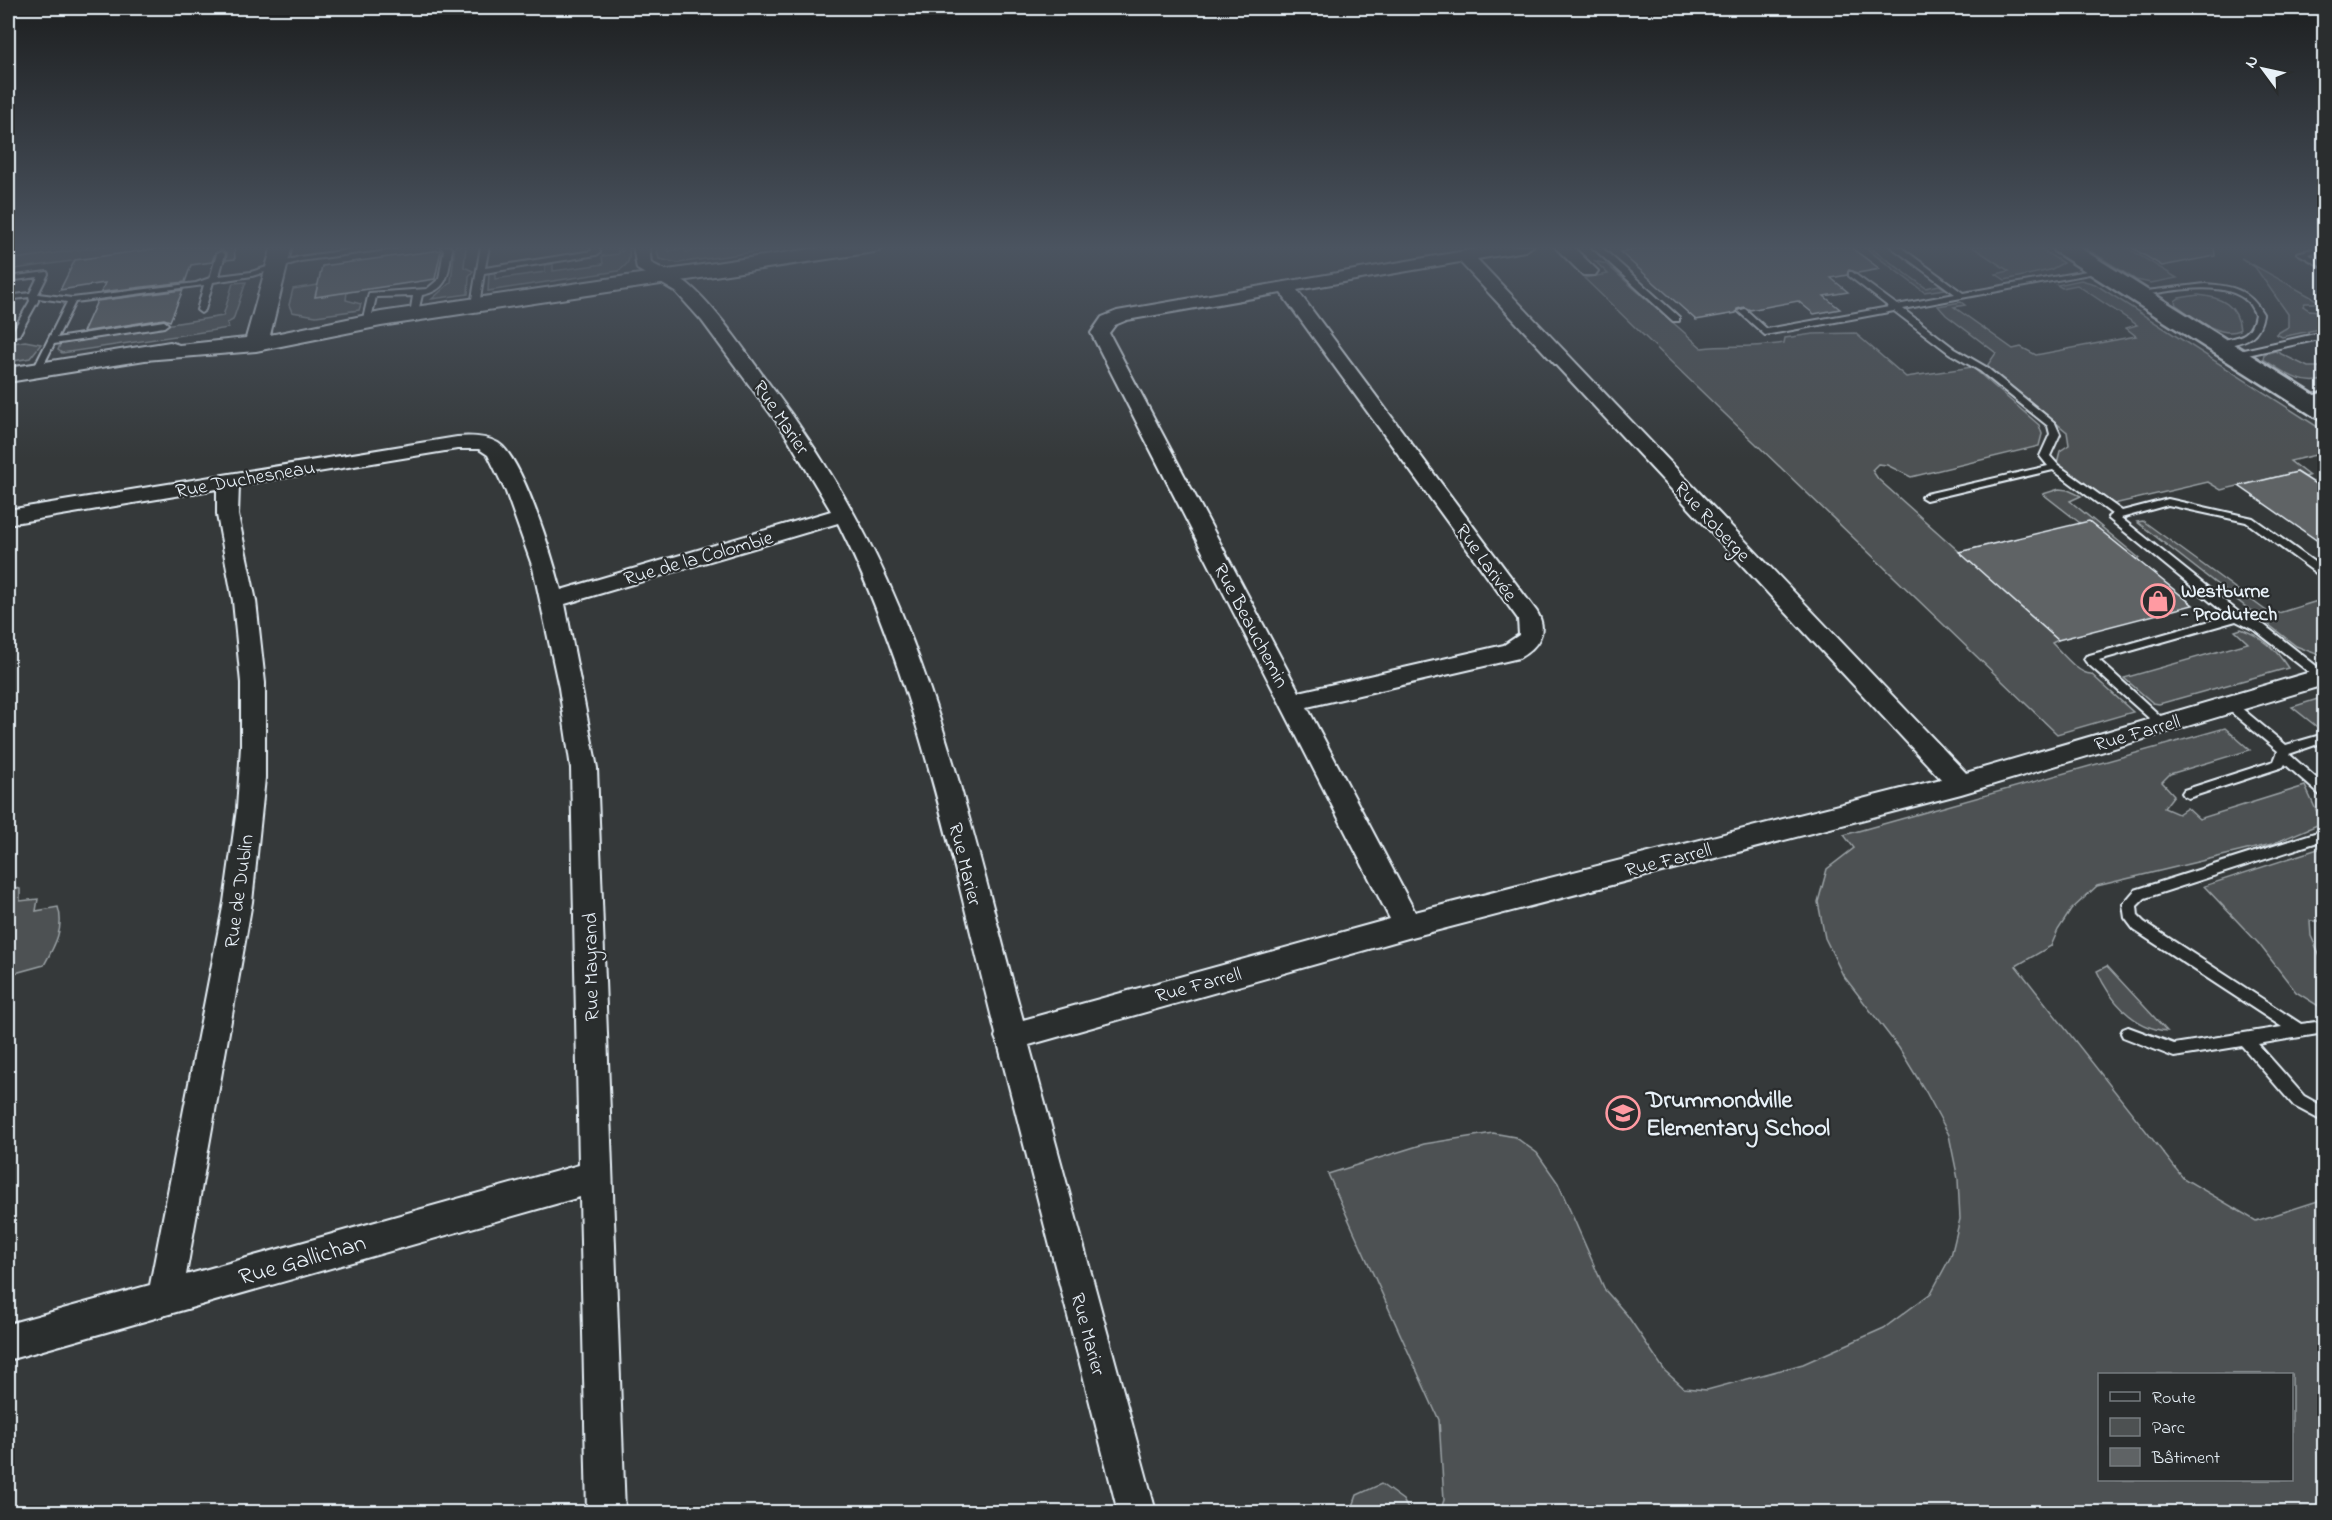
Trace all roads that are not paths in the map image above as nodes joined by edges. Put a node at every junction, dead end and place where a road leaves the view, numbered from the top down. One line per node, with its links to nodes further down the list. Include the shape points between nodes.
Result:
1 (25, 317): 19 (lane, via 16,333)
2 (64, 317): 22 (lane)
3 (263, 317): 21 (street)
4 (371, 317): 17 (lane)
5 (396, 317): 17 (street)
6 (706, 317): 32 (street, Rue Marier, via 761,384)
7 (1119, 317): 39 (street, Rue Beauchemin, via 1103,325 1100,338)
8 (1307, 317): 39 (street, Rue Larivée, via 1529,618 1532,632 1529,640 1510,652)
9 (1521, 317): 44 (street, Rue Roberge)
10 (1675, 317): 16 (lane)
11 (1748, 317): 12 (lane, via 1765,332)
12 (1844, 317)
13 (1909, 317): 29 (lane, via 1952,351 1983,369 2052,425 2055,434 2045,456)
14 (2174, 317): 23 (main road)
15 (2258, 317): 23 (lane, via 2255,332)
16 (1677, 319)
17 (371, 321): 21 (street)
18 (164, 324): 22 (lane)
19 (8, 335)
20 (2325, 335): 23 (lane)
21 (258, 337): 24 (street, via 216,349)
22 (51, 342): 24 (lane)
23 (2226, 350): 26 (main road)
24 (37, 370): 25 (street)
25 (8, 375)
26 (2315, 397): 27 (main road)
27 (2325, 412)
28 (483, 443): 30 (street, Rue Duchesneau, via 440,445); 36 (street, Rue Mayrand, via 495,450 506,468)
29 (2055, 467): 31 (lane); 33 (lane)
30 (229, 481): 34 (street, Rue Duchesneau); 56 (street, Rue de Dublin, via 227,505 251,662 253,766 238,902)
31 (1926, 497)
32 (842, 515): 36 (street, Rue de la Colombie); 52 (street, Rue Marier, via 878,585 925,714)
33 (2120, 515): 35 (lane, via 2168,502 2249,520); 37 (lane, via 2113,517)
34 (8, 518)
35 (2325, 574)
36 (553, 600): 55 (street, Rue Mayrand, via 584,768)
37 (2237, 617): 38 (lane, via 2260,628); 41 (lane, via 2090,659)
38 (2324, 677): 40 (street, Rue Farrell)
39 (1292, 702): 48 (street, Rue Beauchemin)
40 (2230, 705): 41 (street, Rue Farrell); 43 (lane)
41 (2163, 724): 44 (street, Rue Farrell)
42 (2325, 738): 43 (lane)
43 (2283, 753): 45 (lane); 46 (lane, via 2279,764)
44 (1961, 784): 48 (street, Rue Farrell)
45 (2325, 792)
46 (2188, 793)
47 (2325, 835): 50 (lane, via 2140,894 2130,904 2132,918 2139,926)
48 (1408, 926): 52 (street, Rue Farrell)
49 (2325, 1027): 50 (lane)
50 (2299, 1031): 53 (lane)
51 (2128, 1033): 53 (lane, via 2174,1051)
52 (1010, 1037): 59 (street, Rue Marier)
53 (2245, 1040): 54 (lane, via 2299,1101)
54 (2325, 1115)
55 (597, 1176): 56 (street, Rue Gallichan); 58 (street, Rue Mayrand)
56 (165, 1297): 57 (street, Rue Gallichan)
57 (8, 1342)
58 (606, 1512)
59 (1137, 1512)

